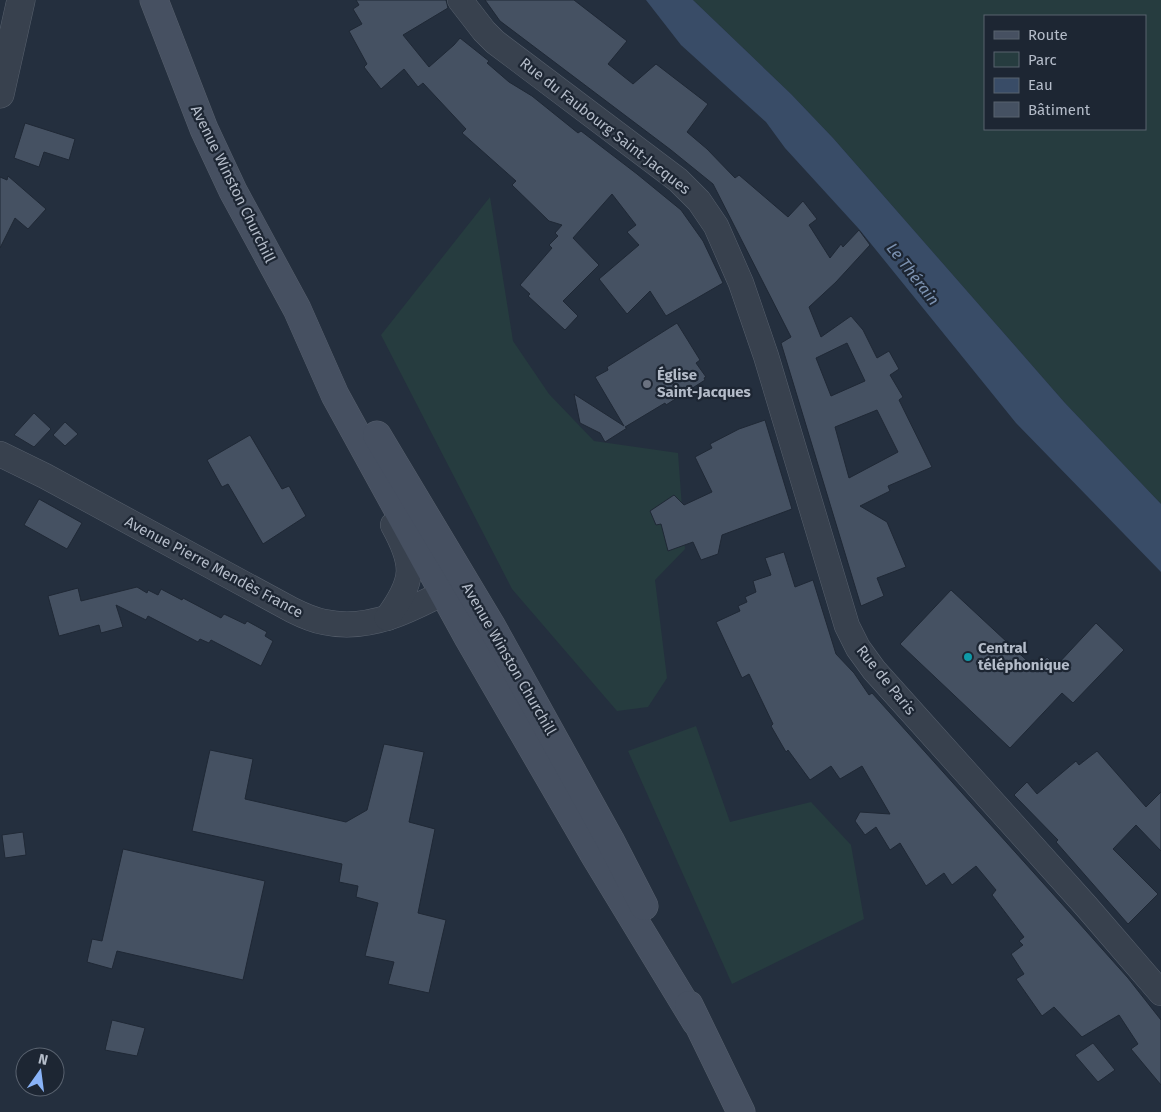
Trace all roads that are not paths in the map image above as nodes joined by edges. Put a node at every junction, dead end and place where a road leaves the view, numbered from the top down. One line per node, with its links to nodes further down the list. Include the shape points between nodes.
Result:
1 (21, 0): 4 (street)
2 (154, 0): 6 (main road, Avenue Winston Churchill, via 204,129)
3 (460, 0): 5 (street, Rue du Faubourg Saint-Jacques, via 495,42 689,190 716,226)
4 (0, 94)
5 (734, 264): 11 (street, Rue de Paris, via 766,356 846,626 858,648)
6 (297, 309): 7 (main road, Avenue Winston Churchill); 9 (main road, Avenue Winston Churchill, via 377,434)
7 (346, 415): 9 (main road, Avenue Winston Churchill); 10 (street, via 365,472 408,557 406,587)
8 (0, 454): 10 (street, Avenue Pierre Mendès France, via 300,614 323,622 350,625)
9 (454, 587): 10 (street, Avenue Pierre Mendès France); 12 (main road, Avenue Winston Churchill, via 595,856 696,1022)
10 (387, 618)
11 (1161, 993)
12 (741, 1112)

